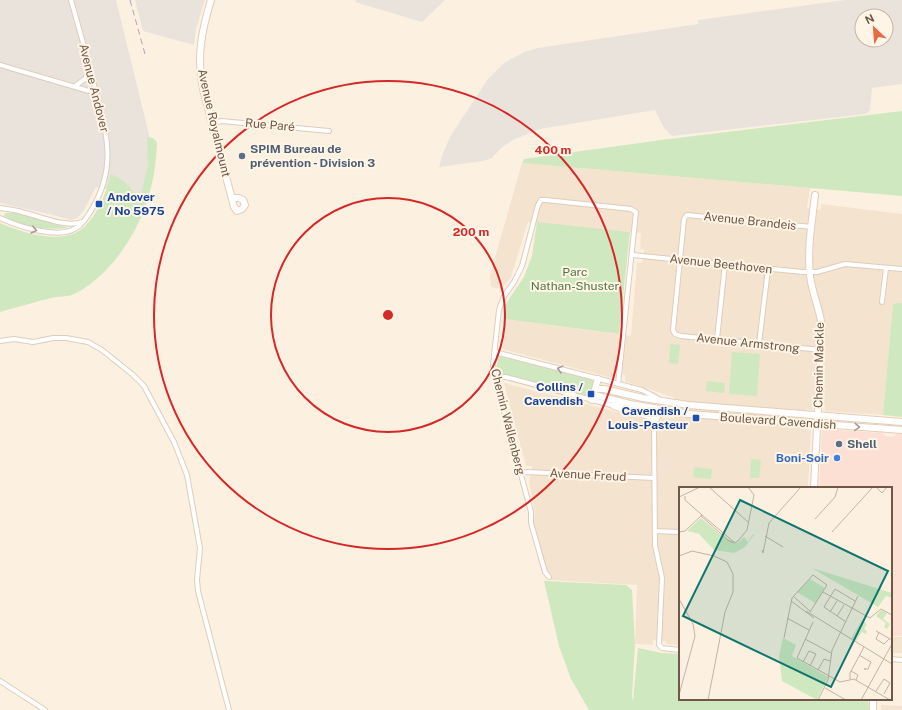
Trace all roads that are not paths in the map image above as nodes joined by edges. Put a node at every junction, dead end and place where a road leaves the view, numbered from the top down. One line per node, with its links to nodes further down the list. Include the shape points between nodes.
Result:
1 (71, 0): 4 (street, Avenue Andover)
2 (211, 0): 7 (main road, Avenue Royalmount, via 199,58 201,79)
3 (0, 65): 5 (street)
4 (90, 69): 5 (street, via 85,79); 6 (street, Avenue Andover)
5 (75, 86): 6 (street)
6 (95, 90): 13 (street, Avenue Andover, via 106,132 107,163 100,191)
7 (212, 123): 8 (street, Rue Paré, via 222,121); 10 (main road, Avenue Royalmount)
8 (329, 131)
9 (815, 195): 14 (main road, Chemin Mackle)
10 (232, 198)
11 (0, 208): 13 (street, via 70,224)
12 (0, 218): 13 (street, one-way to 13, via 16,225 47,232 69,231)
13 (84, 221)
14 (812, 227): 16 (street, Avenue Brandeis, via 688,215 684,219); 21 (main road, Chemin Mackle)
15 (632, 255): 16 (street, Avenue Beethoven); 27 (street, Chemin Wallenberg, via 636,212 631,209 541,200 522,266 501,304); 30 (street)
16 (680, 260): 17 (street, Avenue Beethoven); 23 (street, Avenue Armstrong, via 673,330 681,336)
17 (725, 264): 19 (street, Avenue Beethoven); 23 (street)
18 (886, 268): 20 (street, Avenue Beethoven); 21 (street, Avenue Beethoven, via 845,264); 22 (street)
19 (768, 269): 21 (street, Avenue Beethoven); 25 (street)
20 (902, 269)
21 (810, 272): 26 (main road, Chemin Mackle, via 821,319)
22 (882, 302)
23 (717, 339): 25 (street, Avenue Armstrong)
24 (0, 341): 52 (street, via 14,339 33,342 66,338 88,342 106,353 144,386 174,442 187,475 200,548 198,591)
25 (760, 344): 26 (street, Avenue Armstrong)
26 (821, 350): 36 (main road, Chemin Mackle)
27 (495, 352): 28 (street, Chemin Wallenberg); 29 (street, Boulevard Cavendish, one-way to 27)
28 (495, 377): 31 (street, Boulevard Cavendish); 41 (street, Chemin Wallenberg)
29 (598, 378): 30 (street, Boulevard Cavendish); 31 (main road)
30 (618, 384): 32 (street, Boulevard Cavendish, via 645,391)
31 (594, 395): 32 (main road, Boulevard Cavendish, via 604,389); 33 (street, Boulevard Cavendish); 34 (main road, Boulevard Cavendish)
32 (662, 401): 36 (main road, Boulevard Cavendish)
33 (614, 406): 34 (street, Boulevard Cavendish); 39 (main road, via 649,416)
34 (654, 408): 35 (main road, Boulevard Cavendish)
35 (665, 410): 38 (main road, Boulevard Cavendish); 39 (main road, via 657,416)
36 (818, 416): 37 (main road, Boulevard Cavendish); 38 (main road, Chemin Mackle)
37 (902, 422)
38 (818, 424): 40 (main road, Boulevard Cavendish, one-way to 40); 43 (main road, Chemin Mackle)
39 (654, 428): 42 (street)
40 (902, 430)
41 (521, 473): 42 (street, Avenue Freud); 46 (street, Chemin Wallenberg, via 531,512 532,527 545,572)
42 (654, 478): 44 (street)
43 (814, 487)
44 (655, 531): 45 (street); 47 (street, via 655,550 662,578 659,645)
45 (679, 532)
46 (549, 577)
47 (679, 650)
48 (892, 659): 49 (street)
49 (902, 660)
50 (0, 681): 51 (street)
51 (45, 710)
52 (229, 710)

